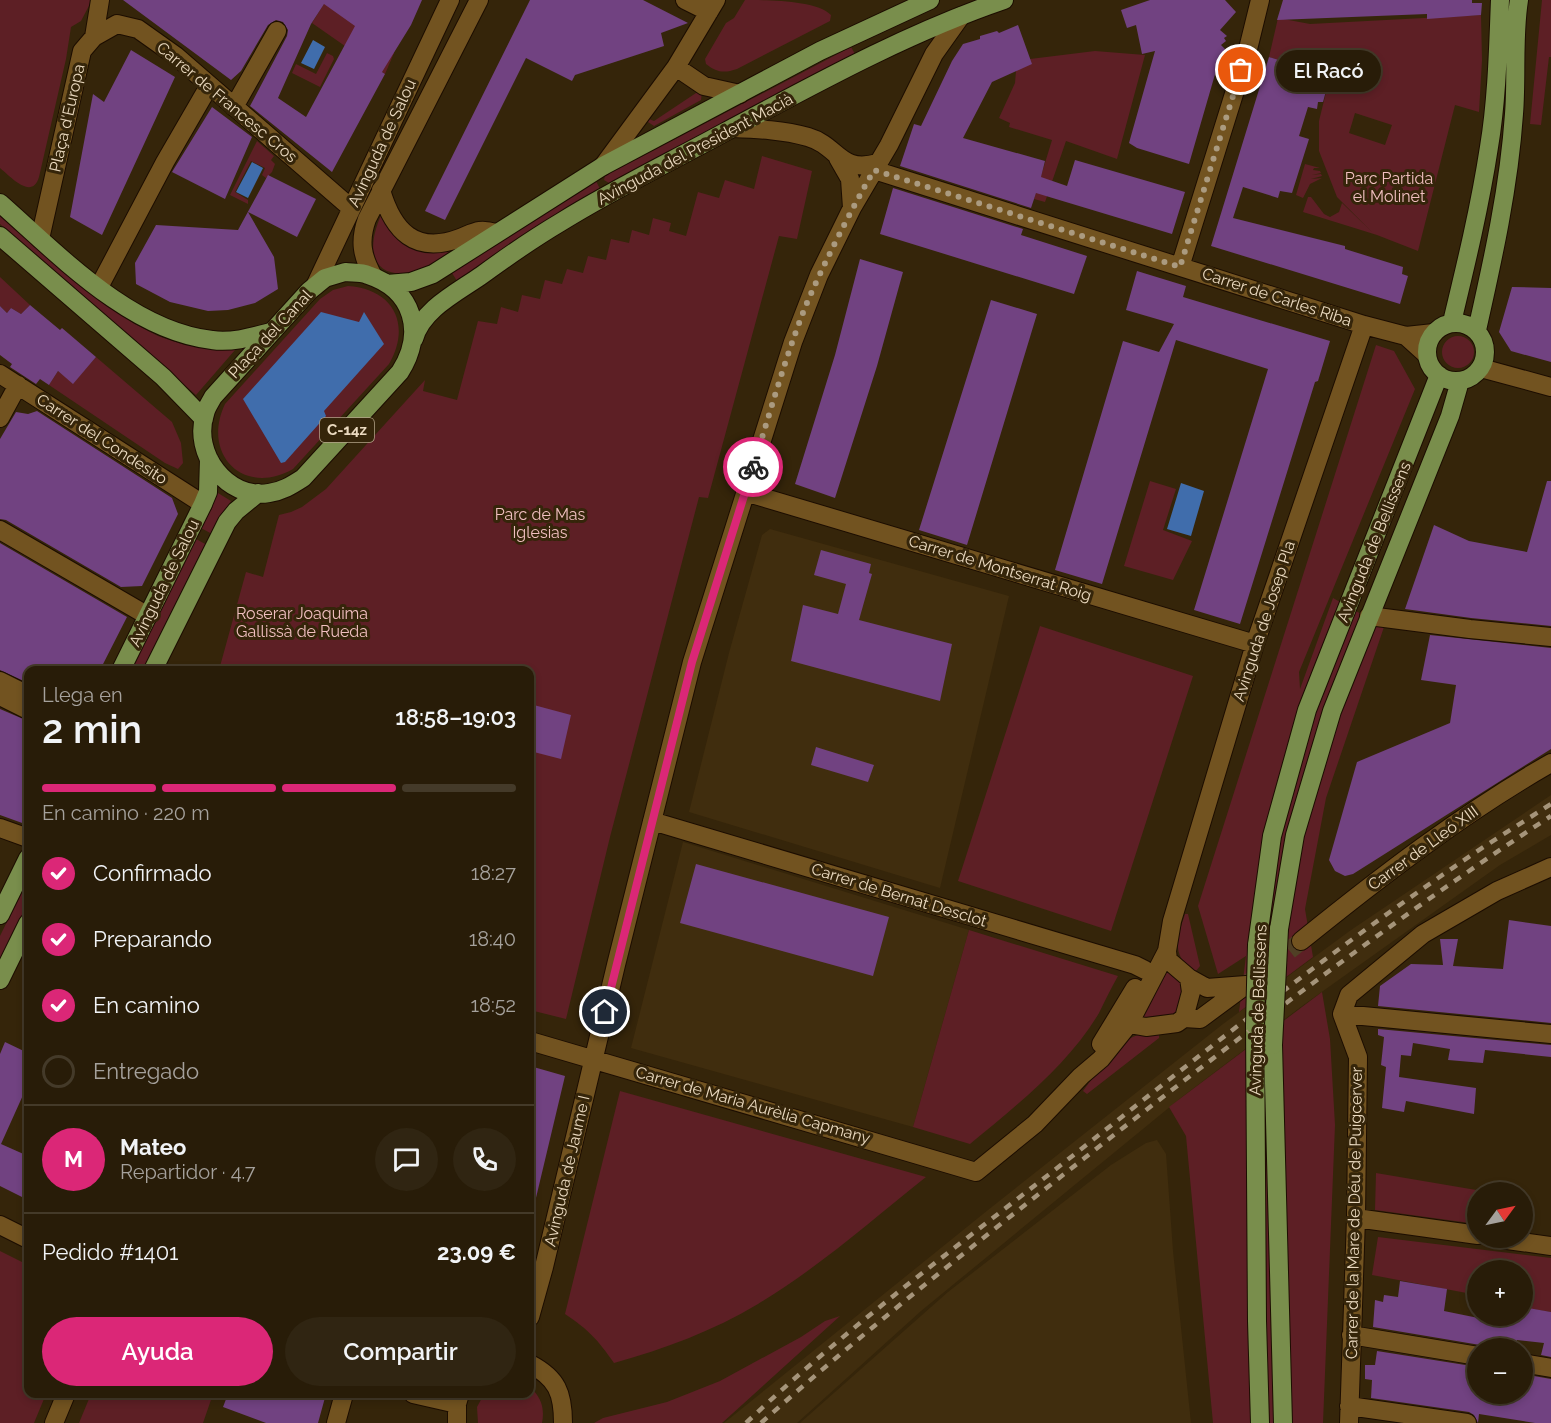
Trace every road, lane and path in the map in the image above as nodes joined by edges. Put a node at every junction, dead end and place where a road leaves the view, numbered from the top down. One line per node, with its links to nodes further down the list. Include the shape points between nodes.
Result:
1 (100, 0): 13 (street, Plaça d'Europa)
2 (450, 0): 26 (street, Avinguda de Salou)
3 (479, 0): 24 (street, Avinguda de Salou)
4 (685, 0): 10 (street)
5 (930, 0): 18 (main road, Avinguda del President Macià, via 820,51)
6 (1004, 0): 11 (main road, Avinguda del President Macià)
7 (1260, 0): 31 (street)
8 (1500, 0): 35 (main road, via 1489,145 1472,243)
9 (1519, 0): 37 (main road, via 1508,162 1498,237)
10 (712, 6): 14 (street)
11 (961, 16): 20 (main road, Avinguda del President Macià, via 872,56); 23 (street, Avinguda de Jaume I, via 934,54)
12 (277, 31): 19 (street)
13 (94, 37): 16 (street, Carrer de Francesc Cros, via 117,24 138,29); 30 (street, Plaça d'Europa, via 82,51)
14 (691, 42): 15 (street); 17 (street, via 691,65)
15 (676, 67): 17 (street); 22 (street)
16 (209, 86): 19 (street, Carrer de Francesc Cros); 34 (street)
17 (704, 86): 18 (street)
18 (740, 94): 22 (main road, Avinguda del President Macià)
19 (234, 107): 26 (street, Carrer de Francesc Cros)
20 (733, 128): 21 (street, Carrer de Carles Riba, via 805,136 826,146); 41 (main road, Avinguda del President Macià, via 521,247 432,311)
21 (838, 158): 23 (street, Carrer de Carles Riba, via 853,165); 27 (street, Carrer de Carles Riba, via 850,179)
22 (603, 166): 28 (main road, Avinguda del President Macià)
23 (876, 166): 27 (street, Avinguda de Jaume I); 31 (street, Carrer de Carles Riba)
24 (381, 190): 28 (street, Avinguda de Salou, via 390,217 413,240 435,244 472,231); 32 (street, Avinguda de Salou, via 362,233 363,254)
25 (0, 203): 30 (main road)
26 (351, 208): 33 (street, Avinguda de Salou)
27 (852, 208): 52 (street, Avinguda de Jaume I, via 800,323)
28 (496, 233): 32 (main road, Avinguda del President Macià, via 433,274 411,282)
29 (0, 236): 50 (main road, via 163,377)
30 (40, 239): 34 (main road)
31 (1180, 267): 36 (street, Carrer de Carles Riba)
32 (380, 280): 33 (main road, Plaça del Canal / C-14z, via 365,273 345,273); 41 (main road, via 405,303)
33 (315, 286): 38 (main road, Plaça del Canal / C-14z)
34 (99, 287): 38 (main road, via 137,315 179,334 214,341)
35 (1452, 322): 37 (main road); 39 (main road)
36 (1364, 325): 40 (street, Carrer de Carles Riba); 59 (street, Avinguda de Josep Pla)
37 (1477, 330): 43 (main road, via 1486,350)
38 (271, 332): 50 (main road, Plaça del Canal / C-14z, via 213,397)
39 (1434, 333): 40 (street, Carrer de Carles Riba); 42 (main road)
40 (1406, 336): 42 (street, Carrer de Carles Riba)
41 (414, 339): 53 (main road, Plaça del Canal / C-14z, via 400,372 303,478 286,489)
42 (1427, 355): 45 (main road)
43 (1481, 368): 46 (main road, via 1474,376); 48 (street)
44 (0, 374): 47 (street, Carrer del Condesito)
45 (1439, 375): 46 (main road); 109 (main road, Avinguda de Bellissens, bridge, via 1307,710 1272,836 1257,945 1253,1057)
46 (1460, 381): 57 (main road, Avinguda de Bellissens, via 1450,416)
47 (18, 385): 49 (street); 54 (street, Carrer del Condesito)
48 (1551, 387)
49 (0, 418)
50 (204, 419): 51 (main road, Plaça del Canal / C-14z, via 202,434)
51 (209, 459): 53 (main road, Plaça del Canal / C-14z, via 215,471 230,484); 54 (main road, Avinguda de Salou / C-14z, via 208,492)
52 (745, 492): 59 (street, Carrer de Montserrat Roig); 67 (street, Avinguda de Jaume I, via 692,662)
53 (258, 493): 61 (main road, Avinguda de Salou, via 227,522)
54 (203, 504): 56 (main road, Avinguda de Salou / C-14z)
55 (0, 530): 56 (street)
56 (148, 616): 60 (main road, Avinguda de Salou / C-14z)
57 (1369, 616): 58 (street); 110 (main road, Avinguda de Bellissens, bridge, via 1332,711 1295,834 1279,929 1273,1045)
58 (1551, 637)
59 (1255, 644): 73 (street, Avinguda de Josep Pla)
60 (123, 666)
61 (155, 666)
62 (0, 681): 63 (street)
63 (24, 693)
64 (0, 696): 65 (street)
65 (24, 708)
66 (1551, 763): 75 (street, Carrer de Lleó XIII, via 1480,807)
67 (652, 821): 77 (street, Carrer de Bernat Desclot); 86 (street, Avinguda de Jaume I)
68 (0, 828): 69 (street)
69 (24, 837)
70 (24, 866): 72 (main road)
71 (1551, 867): 81 (street, via 1497,891 1423,934 1349,995)
72 (0, 915)
73 (1172, 921): 76 (street, Avinguda de Josep Pla); 77 (street, Avinguda de Josep Pla)
74 (24, 931): 79 (main road)
75 (1301, 941)
76 (1167, 951): 78 (street, via 1168,960); 83 (street, Avinguda de Josep Pla)
77 (1145, 970): 80 (street, Avinguda de Josep Pla)
78 (1189, 978): 82 (street, via 1191,992); 82 (street, via 1207,988 1246,985 1200,1019)
79 (0, 980)
80 (1127, 1001): 83 (street); 87 (street, Avinguda de Josep Pla)
81 (1342, 1014): 84 (street); 89 (street, Carrer de la Mare de Déu de Puigcerver, via 1358,1057)
82 (1184, 1018): 83 (street, via 1177,1023 1146,1028)
83 (1130, 1024): 87 (street, Avinguda de Josep Pla)
84 (1551, 1034)
85 (534, 1042): 86 (street, Carrer de Maria Aurèlia Capmany)
86 (594, 1059): 88 (street, Carrer de Maria Aurèlia Capmany); 95 (street, Avinguda de Jaume I)
87 (1081, 1076): 88 (street, Avinguda de Josep Pla, via 1035,1124)
88 (976, 1172)
89 (1356, 1218): 91 (street); 96 (street, Carrer de la Mare de Déu de Puigcerver)
90 (0, 1225): 92 (street)
91 (1467, 1233)
92 (24, 1237)
93 (1533, 1244): 94 (street)
94 (1551, 1246)
95 (534, 1303)
96 (1351, 1335): 97 (street); 104 (street, Carrer de la Mare de Déu de Puigcerver)
97 (1467, 1354)
98 (1533, 1365): 100 (street)
99 (534, 1366): 108 (street, via 554,1383 563,1403)
100 (1551, 1368)
101 (64, 1398): 105 (street)
102 (343, 1398): 106 (street)
103 (458, 1399): 107 (street)
104 (1349, 1414): 111 (street)
105 (54, 1423)
106 (336, 1423)
107 (457, 1423)
108 (563, 1423)
109 (1260, 1423)
110 (1283, 1423)
111 (1467, 1423)

